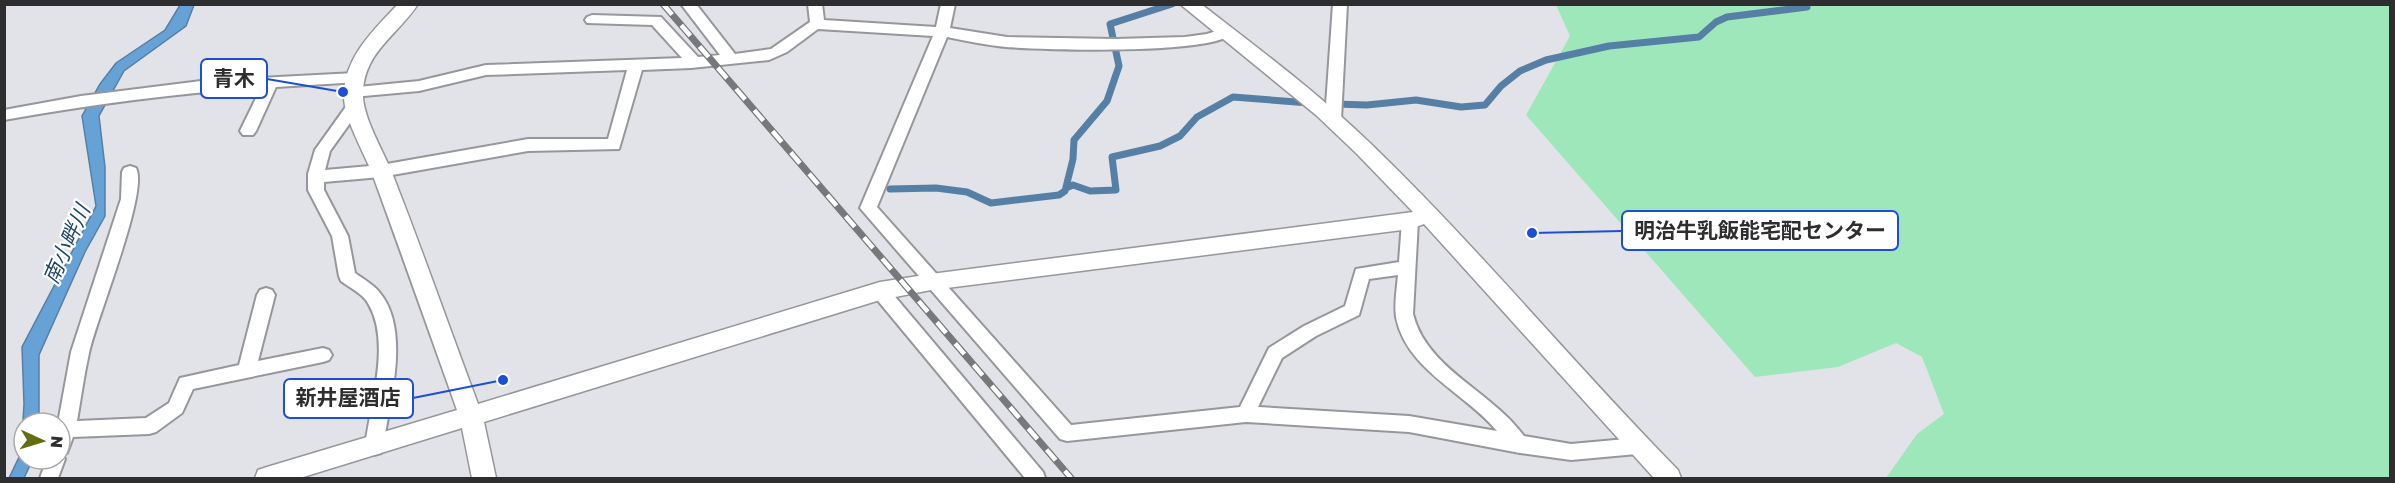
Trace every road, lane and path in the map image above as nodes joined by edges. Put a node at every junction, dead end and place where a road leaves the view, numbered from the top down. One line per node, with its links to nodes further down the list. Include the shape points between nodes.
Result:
1 (409, 4): 15 (street, via 373,42 361,61)
2 (688, 4): 11 (street)
3 (815, 4): 8 (street)
4 (948, 4): 9 (street)
5 (1189, 4): 10 (street)
6 (1340, 4): 17 (street)
7 (592, 20): 12 (street, via 656,20)
8 (817, 24): 9 (street); 11 (street, via 805,27 780,52)
9 (942, 32): 10 (street, via 1006,42 1116,44 1185,42); 24 (street, via 868,208)
10 (1225, 33): 17 (street)
11 (731, 59): 12 (street)
12 (694, 62): 13 (street)
13 (636, 65): 15 (street, via 486,70 419,86); 19 (street, via 614,145 528,145)
14 (271, 83): 15 (street); 16 (street, via 201,86); 18 (street)
15 (354, 92): 19 (street, via 357,116); 21 (street, via 323,150)
16 (4, 115)
17 (1333, 120): 22 (street)
18 (248, 131)
19 (381, 171): 21 (street); 31 (street)
20 (130, 172): 29 (street, via 129,199 80,352)
21 (316, 177): 35 (street, via 316,190 340,236 347,276 375,298 385,325 386,359)
22 (1420, 218): 23 (street); 24 (street); 34 (street)
23 (1406, 267): 30 (street, via 1362,274 1353,310 1275,353); 33 (street, via 1404,314 1408,330 1429,360 1500,421)
24 (931, 282): 25 (street); 30 (street, via 1067,433)
25 (880, 291): 31 (street); 38 (street)
26 (266, 295): 28 (street)
27 (323, 355): 28 (street)
28 (247, 370): 32 (street, via 186,383 176,408 149,426)
29 (69, 411)
30 (1246, 414): 33 (street, via 1409,424)
31 (472, 418): 35 (street); 37 (street)
32 (72, 429)
33 (1520, 445): 34 (street, via 1571,452)
34 (1637, 446): 39 (street)
35 (374, 447): 36 (street)
36 (267, 478)
37 (484, 478)
38 (1036, 478)
39 (1669, 478)

